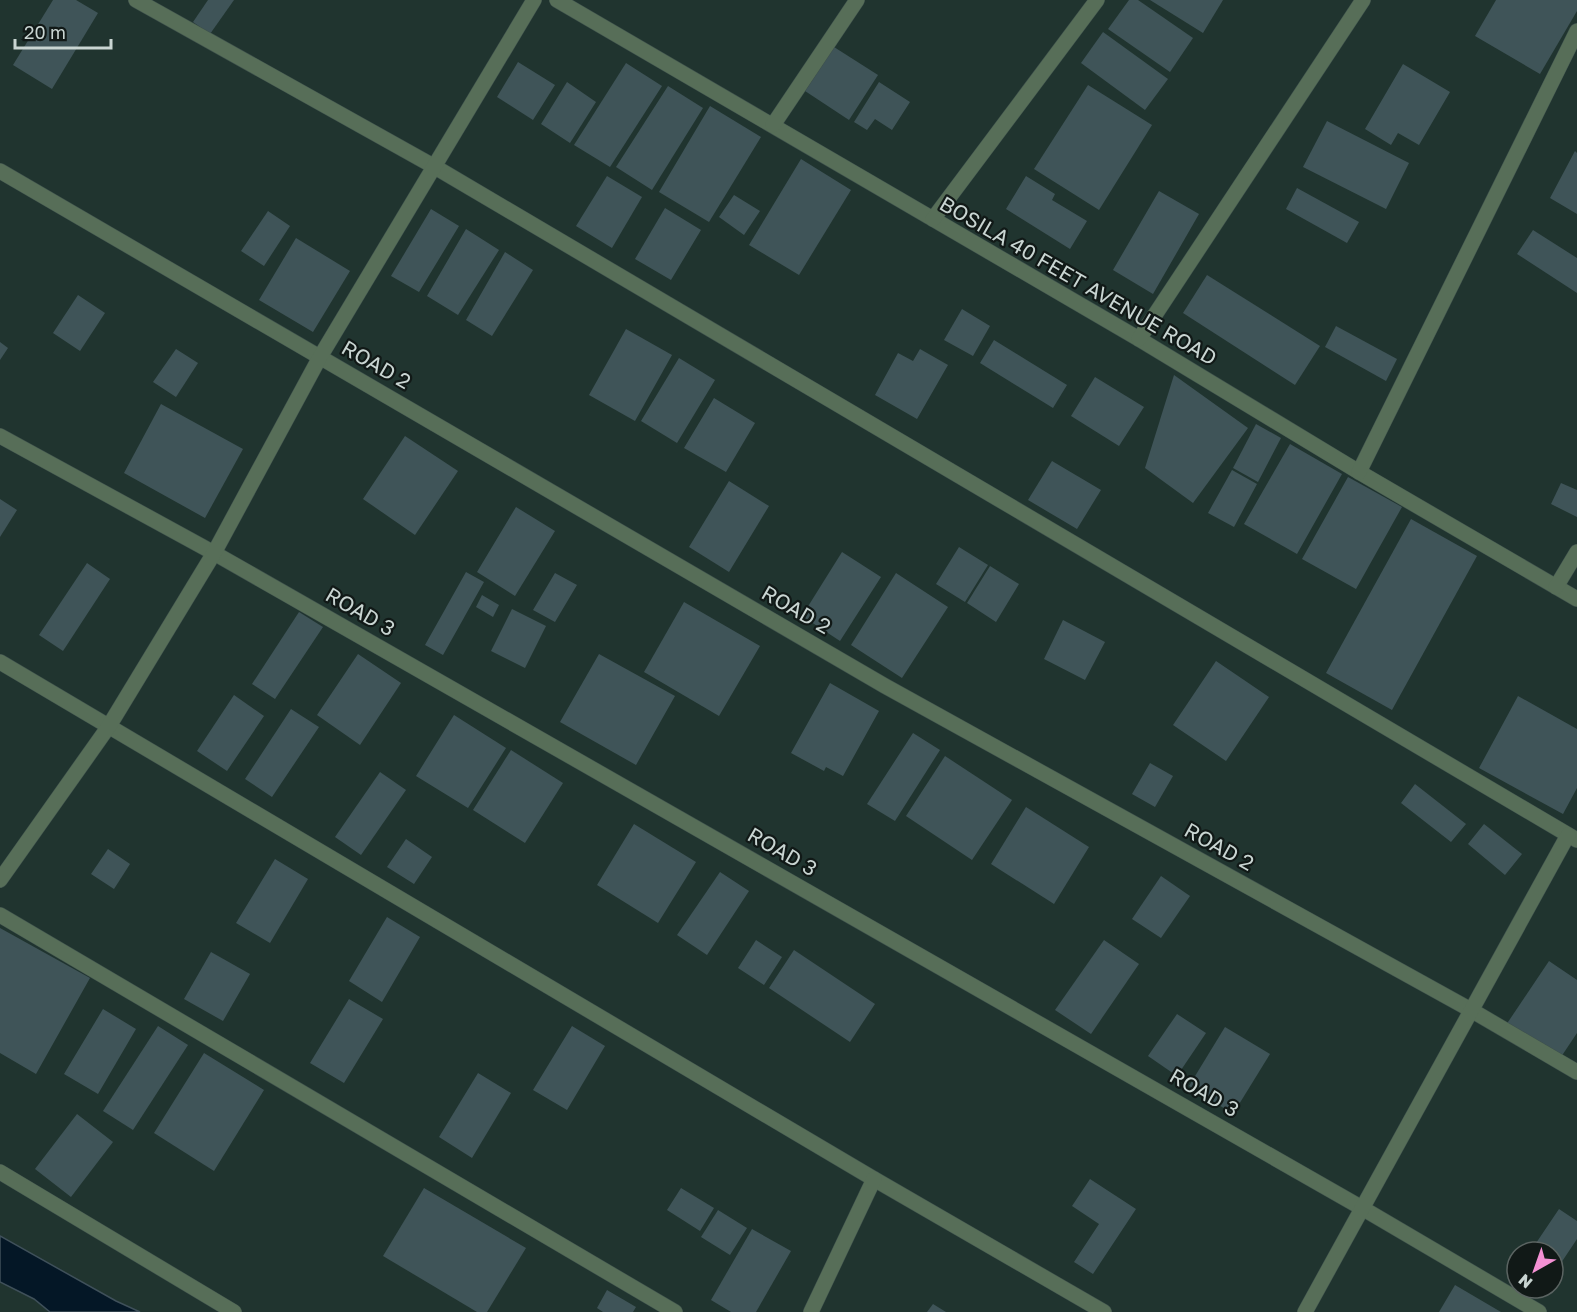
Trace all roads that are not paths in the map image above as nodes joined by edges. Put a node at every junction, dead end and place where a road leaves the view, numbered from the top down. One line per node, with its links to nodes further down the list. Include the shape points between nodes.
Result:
1 (136, 0): 9 (street)
2 (534, 0): 9 (street)
3 (557, 0): 8 (street, BOSILA 40 FEET AVENUE ROAD)
4 (856, 0): 8 (street)
5 (1097, 0): 11 (street)
6 (1363, 0): 12 (street)
7 (1577, 31): 15 (street)
8 (773, 125): 11 (street, BOSILA 40 FEET AVENUE ROAD)
9 (435, 167): 13 (street); 22 (street)
10 (0, 171): 13 (street, ROAD 2)
11 (933, 219): 12 (street, BOSILA 40 FEET AVENUE ROAD)
12 (1139, 339): 15 (street, BOSILA 40 FEET AVENUE ROAD)
13 (320, 357): 17 (street); 25 (street, ROAD 2, via 885,686)
14 (0, 436): 17 (street, ROAD 3)
15 (1359, 472): 18 (street, BOSILA 40 FEET AVENUE ROAD)
16 (1577, 552): 18 (street)
17 (214, 553): 21 (street); 29 (street, ROAD 3)
18 (1556, 587): 19 (street, BOSILA 40 FEET AVENUE ROAD)
19 (1577, 599)
20 (0, 662): 21 (street)
21 (109, 726): 23 (street); 28 (street)
22 (1573, 837): 25 (street)
23 (0, 880)
24 (0, 915): 31 (street)
25 (1471, 1010): 26 (street, ROAD 2); 29 (street)
26 (1577, 1072)
27 (0, 1172): 30 (street)
28 (874, 1179): 32 (street); 33 (street)
29 (1362, 1208): 34 (street); 35 (street, ROAD 3)
30 (234, 1312)
31 (675, 1312)
32 (811, 1312)
33 (1104, 1312)
34 (1305, 1312)
35 (1539, 1312)

